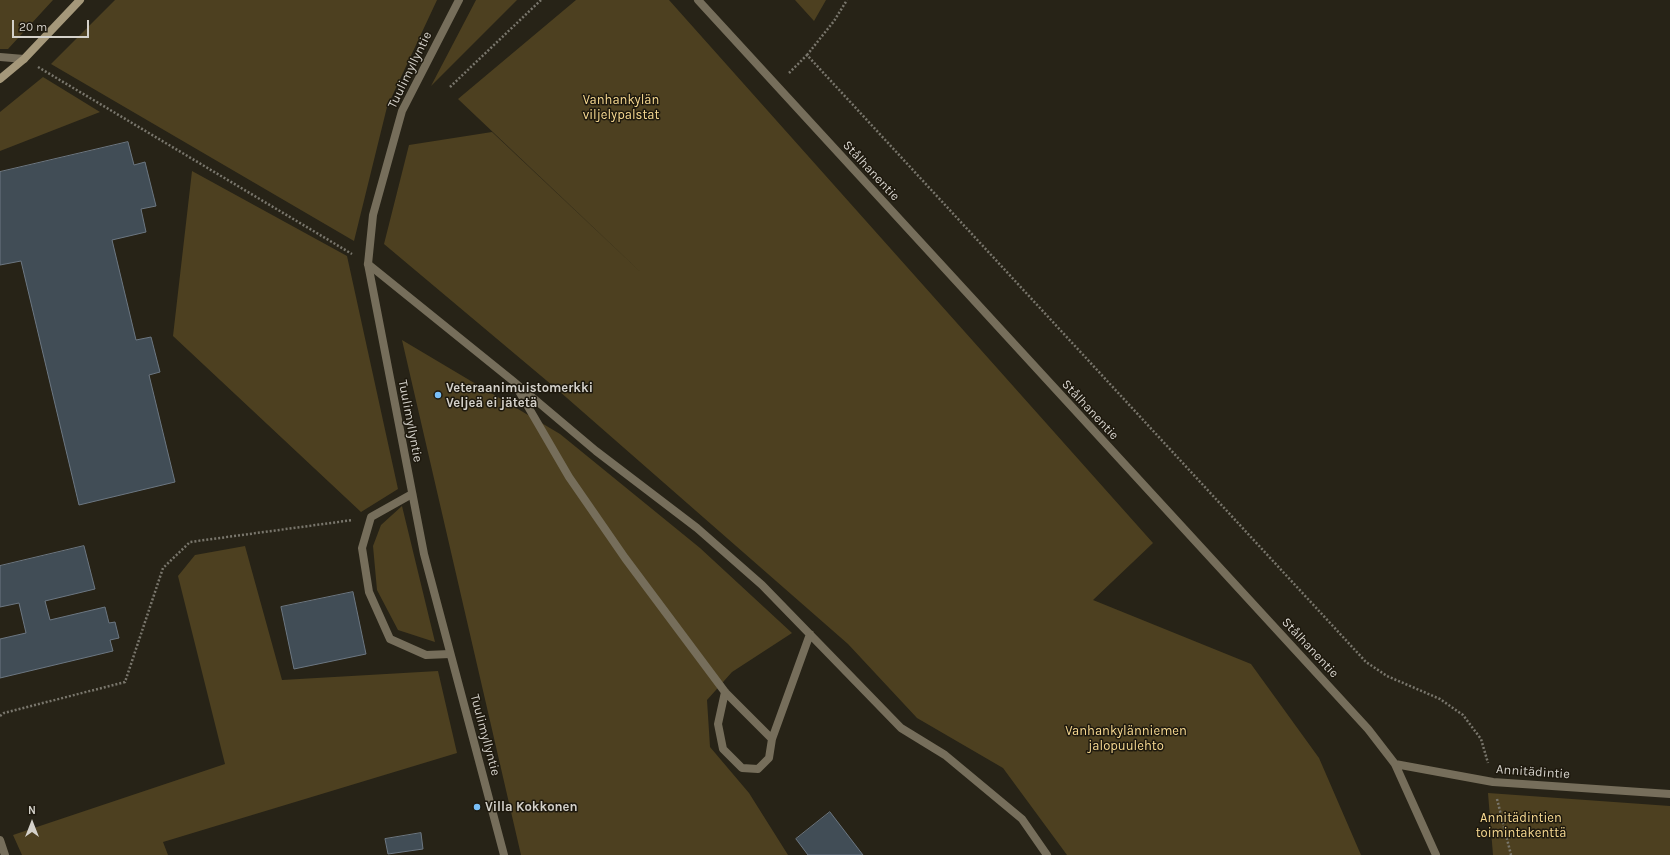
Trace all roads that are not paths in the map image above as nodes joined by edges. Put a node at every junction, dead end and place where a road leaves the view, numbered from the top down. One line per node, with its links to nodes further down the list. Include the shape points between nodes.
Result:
1 (80, 0): 5 (street)
2 (459, 0): 7 (street, Tuulimyllyntie, via 402,111 373,215)
3 (698, 0): 14 (street, Stålhanentie, via 1368,729)
4 (0, 57): 5 (street)
5 (24, 59): 6 (street)
6 (0, 79)
7 (368, 264): 8 (street); 9 (street, Tuulimyllyntie)
8 (513, 380): 10 (street, via 596,451 697,528 762,585); 12 (street, via 569,477 625,558)
9 (412, 494): 11 (street, Tuulimyllyntie, via 424,554); 11 (street, via 371,517 362,548 369,592 390,639 426,655)
10 (810, 634): 13 (street); 19 (street, via 901,728 945,755 1022,819)
11 (450, 654): 18 (street, Tuulimyllyntie)
12 (725, 692): 13 (street); 13 (street, via 718,724 723,749 742,768 758,769 769,758)
13 (772, 739)
14 (1395, 764): 15 (street, Annitädintie, via 1493,782); 20 (street, Stålhanentie)
15 (1670, 794)
16 (0, 840): 17 (street)
17 (5, 855)
18 (504, 855)
19 (1047, 855)
20 (1436, 855)

